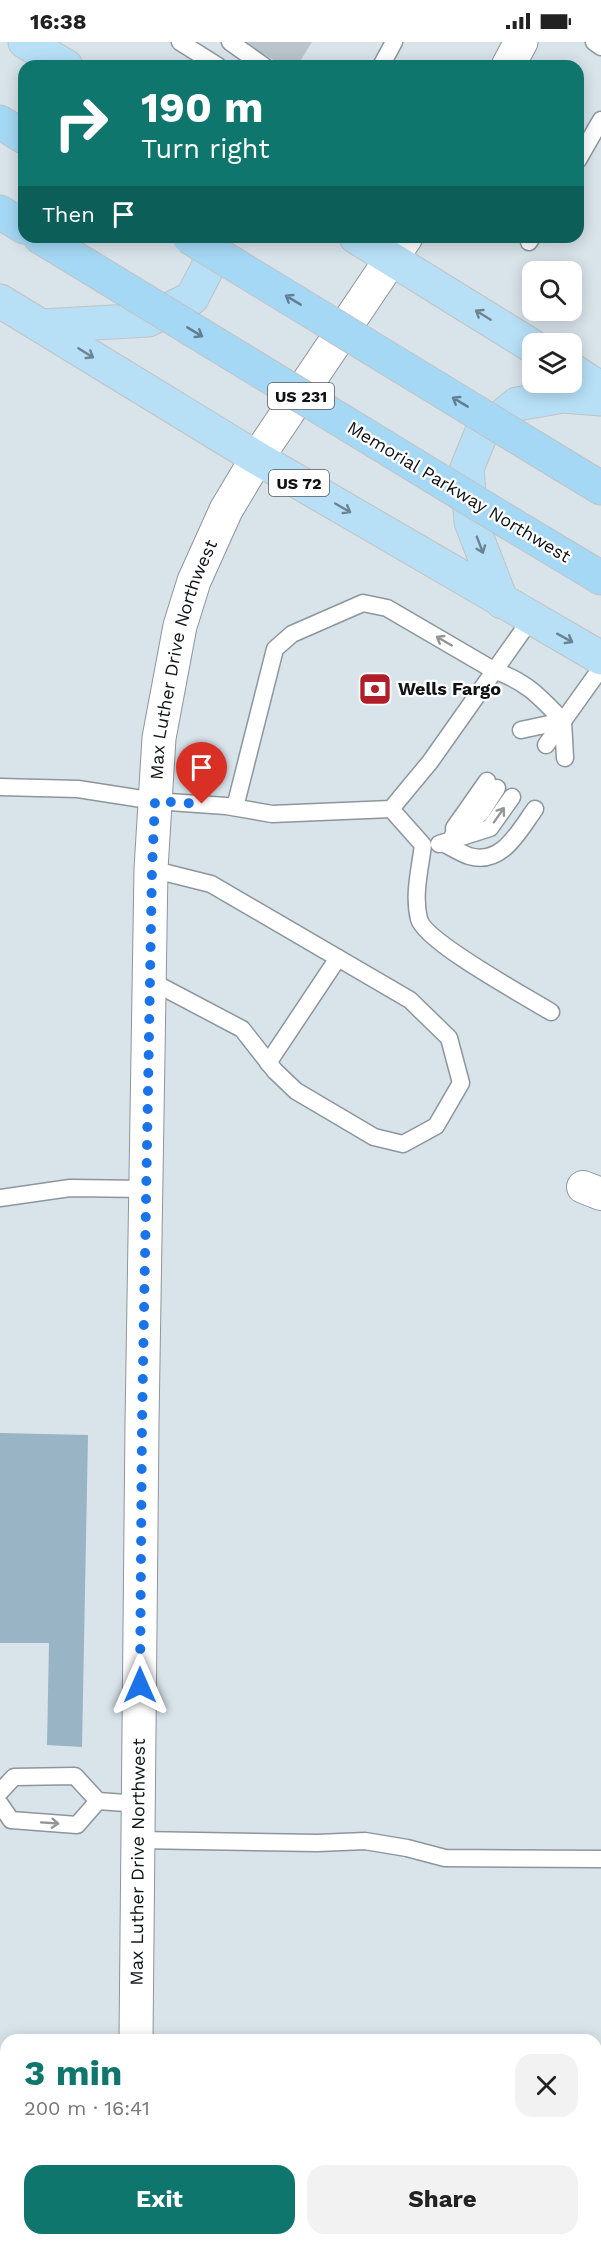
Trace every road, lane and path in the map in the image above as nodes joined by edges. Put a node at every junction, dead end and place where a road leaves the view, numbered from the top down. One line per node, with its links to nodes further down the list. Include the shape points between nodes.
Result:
1 (25, 42): 8 (highway)
2 (180, 42): 9 (lane)
3 (230, 42): 10 (lane)
4 (394, 42): 11 (lane)
5 (521, 42): 12 (street)
6 (594, 42): 7 (lane)
7 (601, 47)
8 (56, 60)
9 (208, 60)
10 (256, 60)
11 (384, 60)
12 (511, 60)
13 (601, 120): 16 (lane)
14 (0, 122): 15 (highway)
15 (18, 133)
16 (584, 150)
17 (0, 212): 18 (highway)
18 (18, 223)
19 (50, 243): 32 (highway, Memorial Parkway Northwest / US 231, one-way to 32, bridge)
20 (199, 243): 31 (highway, one-way to 20, bridge)
21 (209, 243): 25 (highway, via 209,266 192,298 148,320)
22 (379, 243): 23 (highway)
23 (399, 248): 26 (highway, one-way to 23); 30 (street, Max Luther Drive Northwest)
24 (0, 301): 25 (highway, US 72)
25 (42, 326): 30 (highway, US 72, one-way to 30)
26 (522, 339)
27 (582, 377): 28 (highway)
28 (601, 389)
29 (601, 399): 33 (highway, one-way to 33, via 563,396 517,404 481,434 467,468 471,522)
30 (257, 458): 33 (highway, US 72, one-way to 33); 41 (street, Max Luther Drive Northwest, via 226,510 194,580 180,626 159,738)
31 (601, 488)
32 (601, 578)
33 (502, 602): 34 (highway, US 72)
34 (531, 619): 35 (highway, US 72, one-way to 35); 37 (lane)
35 (601, 658)
36 (601, 668): 38 (lane)
37 (495, 670): 38 (lane, via 514,677 535,692); 42 (lane, one-way to 42, via 387,608 363,603 292,634 275,649); 43 (lane, via 430,762)
38 (563, 721): 38 (lane, via 543,745)
39 (0, 788): 41 (lane, via 78,789)
40 (511, 796): 44 (lane); 44 (lane, one-way to 40, via 490,828); 44 (lane, via 506,849 489,857 469,856)
41 (155, 801): 42 (lane); 46 (street, Max Luther Drive Northwest)
42 (235, 807): 43 (lane, via 272,814)
43 (391, 809): 45 (lane)
44 (443, 843): 45 (lane)
45 (423, 845): 49 (lane, via 416,901 420,922 440,943)
46 (152, 869): 47 (lane, via 211,884); 48 (street, Max Luther Drive Northwest)
47 (338, 958): 50 (lane); 50 (lane, via 410,1000 449,1038 460,1083 436,1126 403,1144 374,1137 296,1091)
48 (149, 980): 50 (lane, via 242,1029); 51 (street, Max Luther Drive Northwest)
49 (551, 1012)
50 (268, 1063)
51 (146, 1189): 52 (lane, via 70,1188); 55 (street, Max Luther Drive Northwest)
52 (0, 1198)
53 (0, 1791): 54 (lane, via 14,1777 75,1776)
54 (98, 1801): 55 (lane); 56 (lane, one-way to 54, via 11,1820 77,1825)
55 (139, 1803): 57 (street, Max Luther Drive Northwest)
56 (0, 1804)
57 (138, 1840): 58 (lane, via 365,1841 445,1858); 59 (street, Max Luther Drive Northwest)
58 (601, 1859)
59 (136, 2034)

